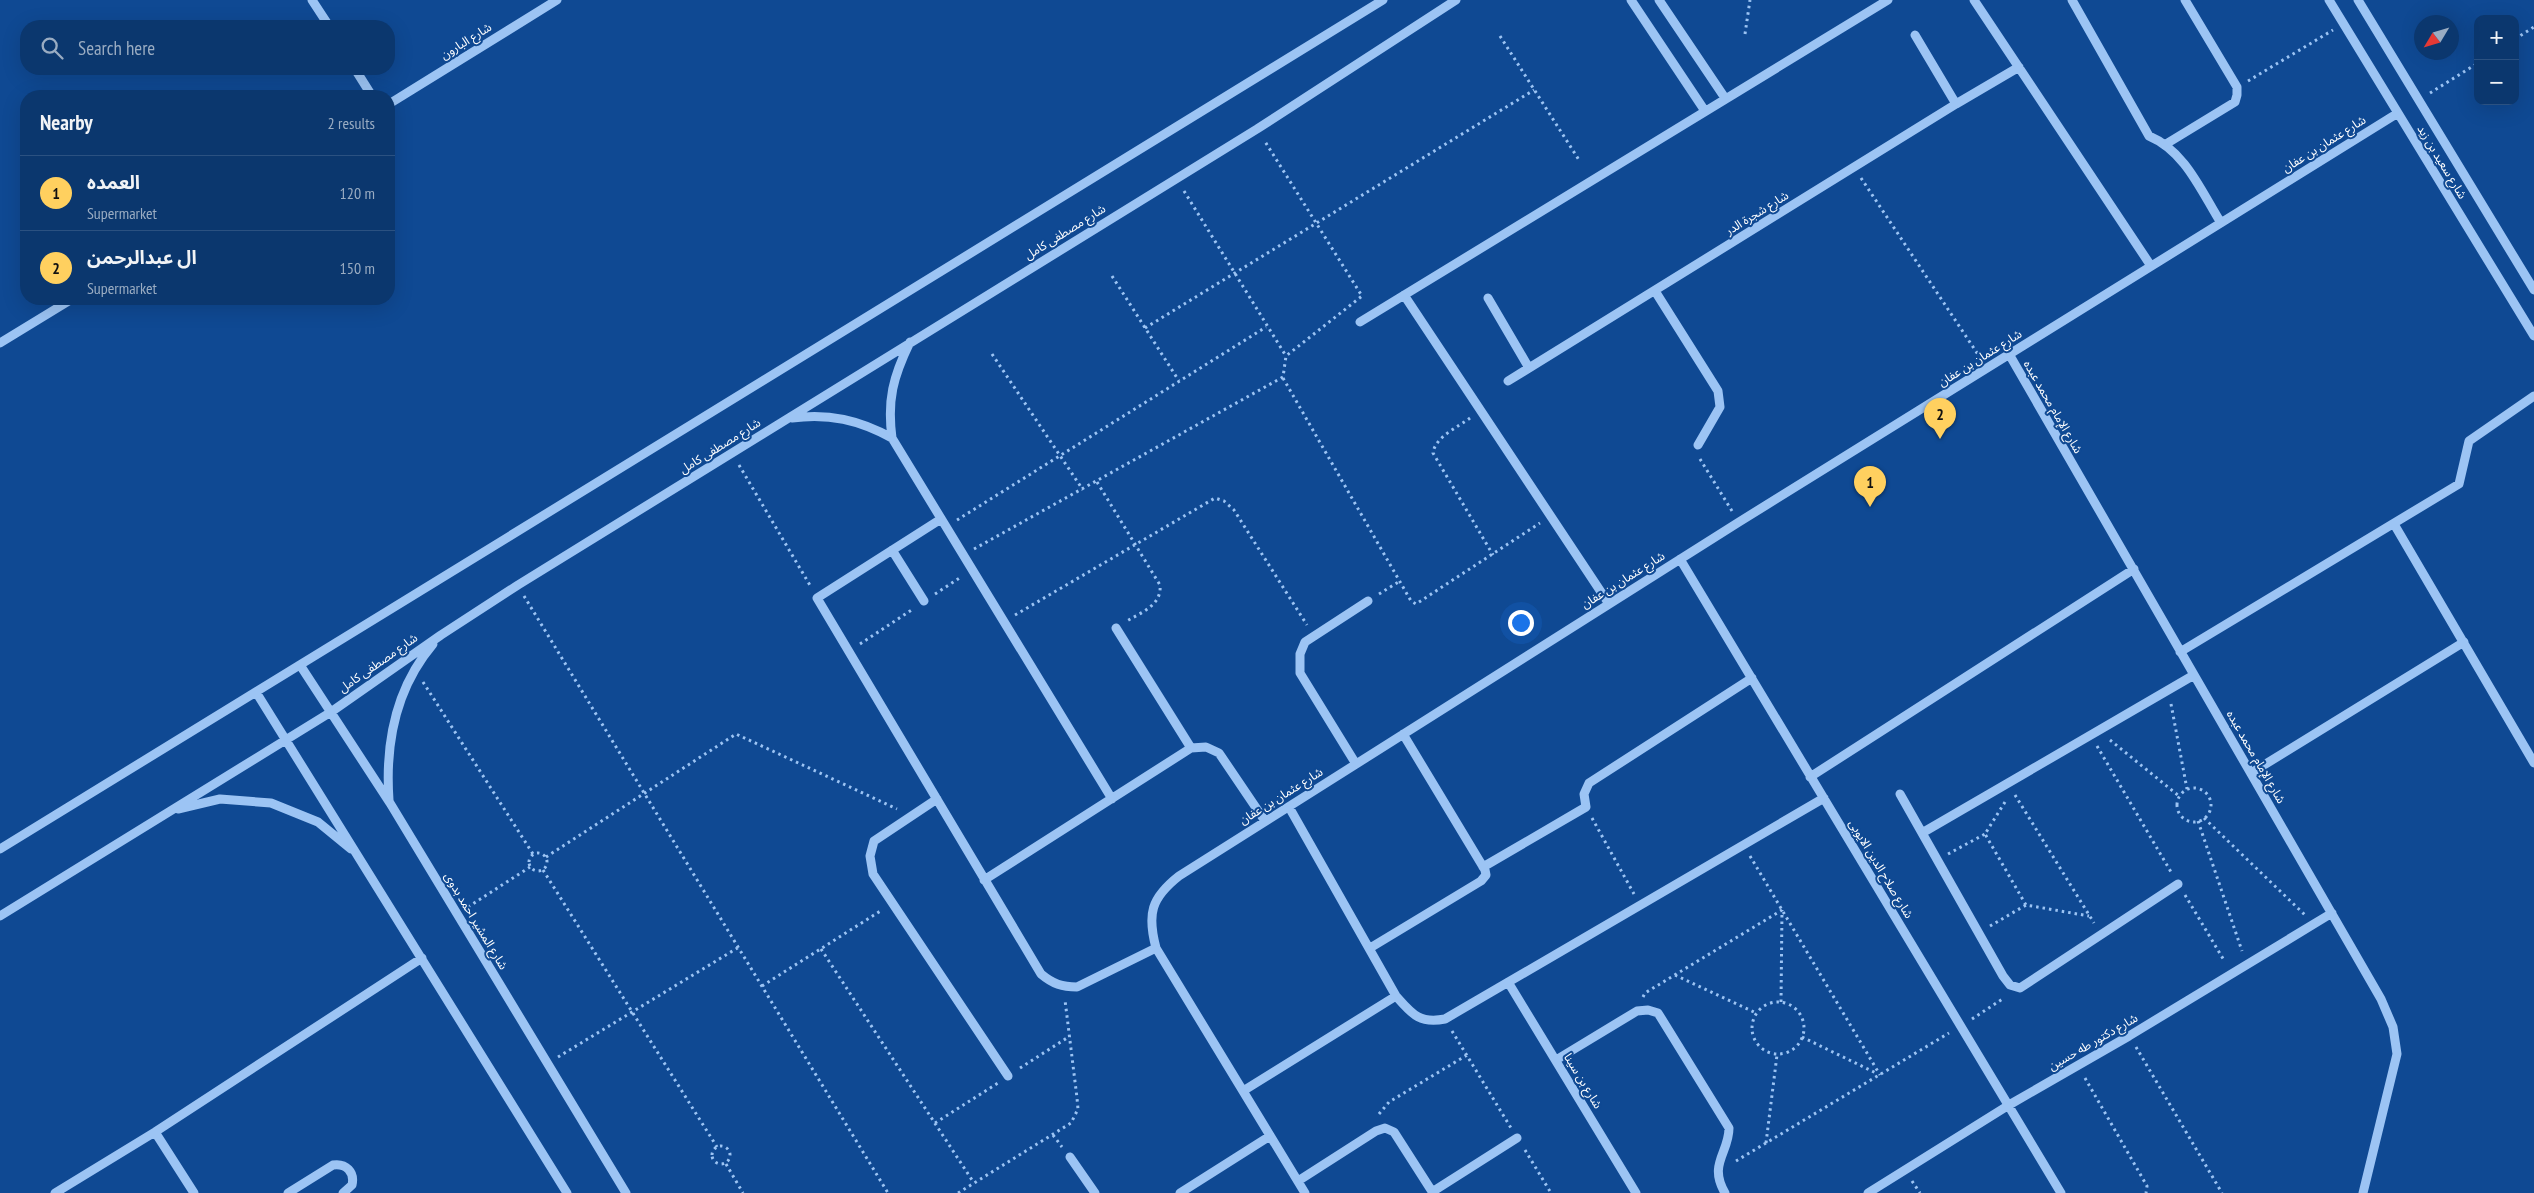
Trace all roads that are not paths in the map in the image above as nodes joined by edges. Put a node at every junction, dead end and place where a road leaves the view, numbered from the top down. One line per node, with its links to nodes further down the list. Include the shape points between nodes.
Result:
1 (312, 0): 13 (street)
2 (557, 0): 19 (street, شارع البارون)
3 (1383, 0): 54 (street)
4 (1456, 0): 33 (street, شارع مصطفى كامل, via 1256,129)
5 (1631, 0): 21 (street)
6 (1659, 0): 18 (street)
7 (1888, 0): 18 (street)
8 (1974, 0): 15 (street)
9 (2072, 0): 23 (street, via 2149,136)
10 (2185, 0): 23 (street, via 2237,87 2237,95 2234,102)
11 (2329, 0): 22 (street, شارع سعيد بن زيد)
12 (2358, 0): 26 (street, شارع سعيد بن زيد)
13 (325, 20)
14 (1915, 35): 20 (street)
15 (2019, 67): 20 (street, شارع شجرة الدر); 25 (street)
16 (359, 75): 17 (street)
17 (368, 90)
18 (1725, 98): 21 (street)
19 (395, 100)
20 (1956, 104): 27 (street, شارع شجرة الدر)
21 (1705, 110): 28 (street)
22 (2398, 113): 24 (street, شارع عثمان بن عفان); 32 (street, شارع سعيد بن زيد)
23 (2166, 144): 24 (street, via 2182,160)
24 (2221, 223): 25 (street, شارع عثمان بن عفان)
25 (2151, 266): 35 (street, شارع عثمان بن عفان)
26 (2534, 290)
27 (1655, 291): 36 (street, شارع شجرة الدر); 41 (street, via 1718,391 1720,407)
28 (1404, 295): 31 (street); 49 (street)
29 (1488, 298): 36 (street)
30 (62, 305): 34 (street)
31 (1360, 322)
32 (2534, 336)
33 (910, 342): 39 (street, شارع مصطفى كامل); 40 (street, via 891,390)
34 (0, 343)
35 (2009, 354): 45 (street, شارع عثمان بن عفان); 46 (street, شارع الإمام محمد عبده)
36 (1530, 368): 37 (street, شارع شجرة الدر)
37 (1508, 381)
38 (2534, 396): 43 (street, via 2469,441 2459,484)
39 (787, 419): 40 (street, via 830,416 859,422); 51 (street, شارع مصطفى كامل)
40 (892, 438): 42 (street)
41 (1698, 445)
42 (943, 523): 44 (street); 69 (street)
43 (2394, 524): 52 (street); 53 (street)
44 (892, 550): 47 (street); 68 (street, via 817,598)
45 (1680, 559): 49 (street, شارع عثمان بن عفان); 56 (street, شارع صلاح الدين الايوبى)
46 (2134, 569): 53 (street, شارع الإمام محمد عبده); 65 (street)
47 (924, 601)
48 (1368, 601): 63 (street, via 1305,642 1300,654 1300,674)
49 (1610, 604): 59 (street, شارع عثمان بن عفان)
50 (1116, 628): 61 (street)
51 (441, 635): 58 (street, شارع مصطفى كامل); 70 (street, via 415,669 400,700 390,734 387,768)
52 (2464, 642): 62 (street); 64 (street)
53 (2180, 652): 55 (street, شارع الإمام محمد عبده)
54 (300, 665): 57 (street); 58 (street, شارع المشير احمد بدوى)
55 (2194, 675): 64 (street, شارع الإمام محمد عبده); 74 (street)
56 (1752, 678): 65 (street, شارع صلاح الدين الايوبى); 77 (street, via 1589,783 1584,794 1586,807)
57 (256, 692): 60 (street); 75 (street)
58 (331, 712): 60 (street, شارع مصطفى كامل); 70 (street, شارع المشير احمد بدوى)
59 (1403, 734): 63 (street, شارع عثمان بن عفان); 77 (street)
60 (286, 739): 72 (street, شارع مصطفى كامل); 76 (street)
61 (1191, 748): 69 (street); 73 (street, via 1206,747 1219,753)
62 (2534, 763)
63 (1356, 764): 71 (street, شارع عثمان بن عفان)
64 (2251, 773): 80 (street, شارع الإمام محمد عبده)
65 (1810, 777): 67 (street, شارع صلاح الدين الايوبى)
66 (1900, 794): 74 (street)
67 (1824, 798): 85 (street); 90 (street, شارع صلاح الدين الايوبى)
68 (937, 799): 78 (street); 88 (street, via 874,841 870,856 874,874)
69 (1112, 799): 78 (street)
70 (390, 803): 102 (street, شارع المشير احمد بدوى)
71 (1289, 807): 73 (street, شارع عثمان بن عفان); 83 (street)
72 (170, 810): 76 (street, via 220,799 271,803 318,822); 81 (street, شارع مصطفى كامل)
73 (1264, 821): 82 (street, شارع عثمان بن عفان, via 1162,889 1153,907 1151,928)
74 (1922, 833): 79 (street, via 2004,976 2010,984 2020,988)
75 (0, 849)
76 (358, 855): 84 (street)
77 (1483, 867): 83 (street, via 1486,875 1481,881)
78 (984, 880): 82 (street, via 1041,974 1051,983 1077,987)
79 (2178, 884)
80 (2332, 913): 90 (street, شارع دكتور طه حسين); 110 (street, شارع الإمام محمد عبده, via 2381,998 2393,1027 2397,1054)
81 (0, 916)
82 (1156, 948): 89 (street, شارع عثمان بن عفان)
83 (1370, 948): 86 (street)
84 (422, 958): 91 (street); 101 (street)
85 (1508, 982): 86 (street, via 1445,1019 1429,1022 1413,1014); 87 (street, شارع بن سينا)
86 (1396, 996): 89 (street)
87 (1556, 1060): 106 (street, شارع بن سينا); 107 (street, via 1637,1011 1658,1013 1729,1128 1729,1138 1719,1157 1718,1171)
88 (1008, 1076)
89 (1243, 1091): 92 (street, شارع عثمان بن عفان)
90 (2009, 1106): 108 (street, شارع دكتور طه حسين); 109 (street, شارع صلاح الدين الايوبى)
91 (155, 1132): 97 (street); 98 (street)
92 (1270, 1136): 95 (street, شارع عثمان بن عفان); 104 (street)
93 (1517, 1138): 96 (street)
94 (1070, 1157): 103 (street)
95 (1298, 1181): 96 (street, via 1385,1128 1394,1132); 105 (street, شارع عثمان بن عفان)
96 (1433, 1192)
97 (55, 1193)
98 (194, 1193)
99 (288, 1193): 100 (street, via 338,1164 347,1167 352,1175 352,1185)
100 (343, 1193)
101 (567, 1193)
102 (626, 1193)
103 (1095, 1193)
104 (1180, 1193)
105 (1305, 1193)
106 (1636, 1193)
107 (1725, 1193)
108 (1868, 1193)
109 (2061, 1193)
110 (2363, 1193)

